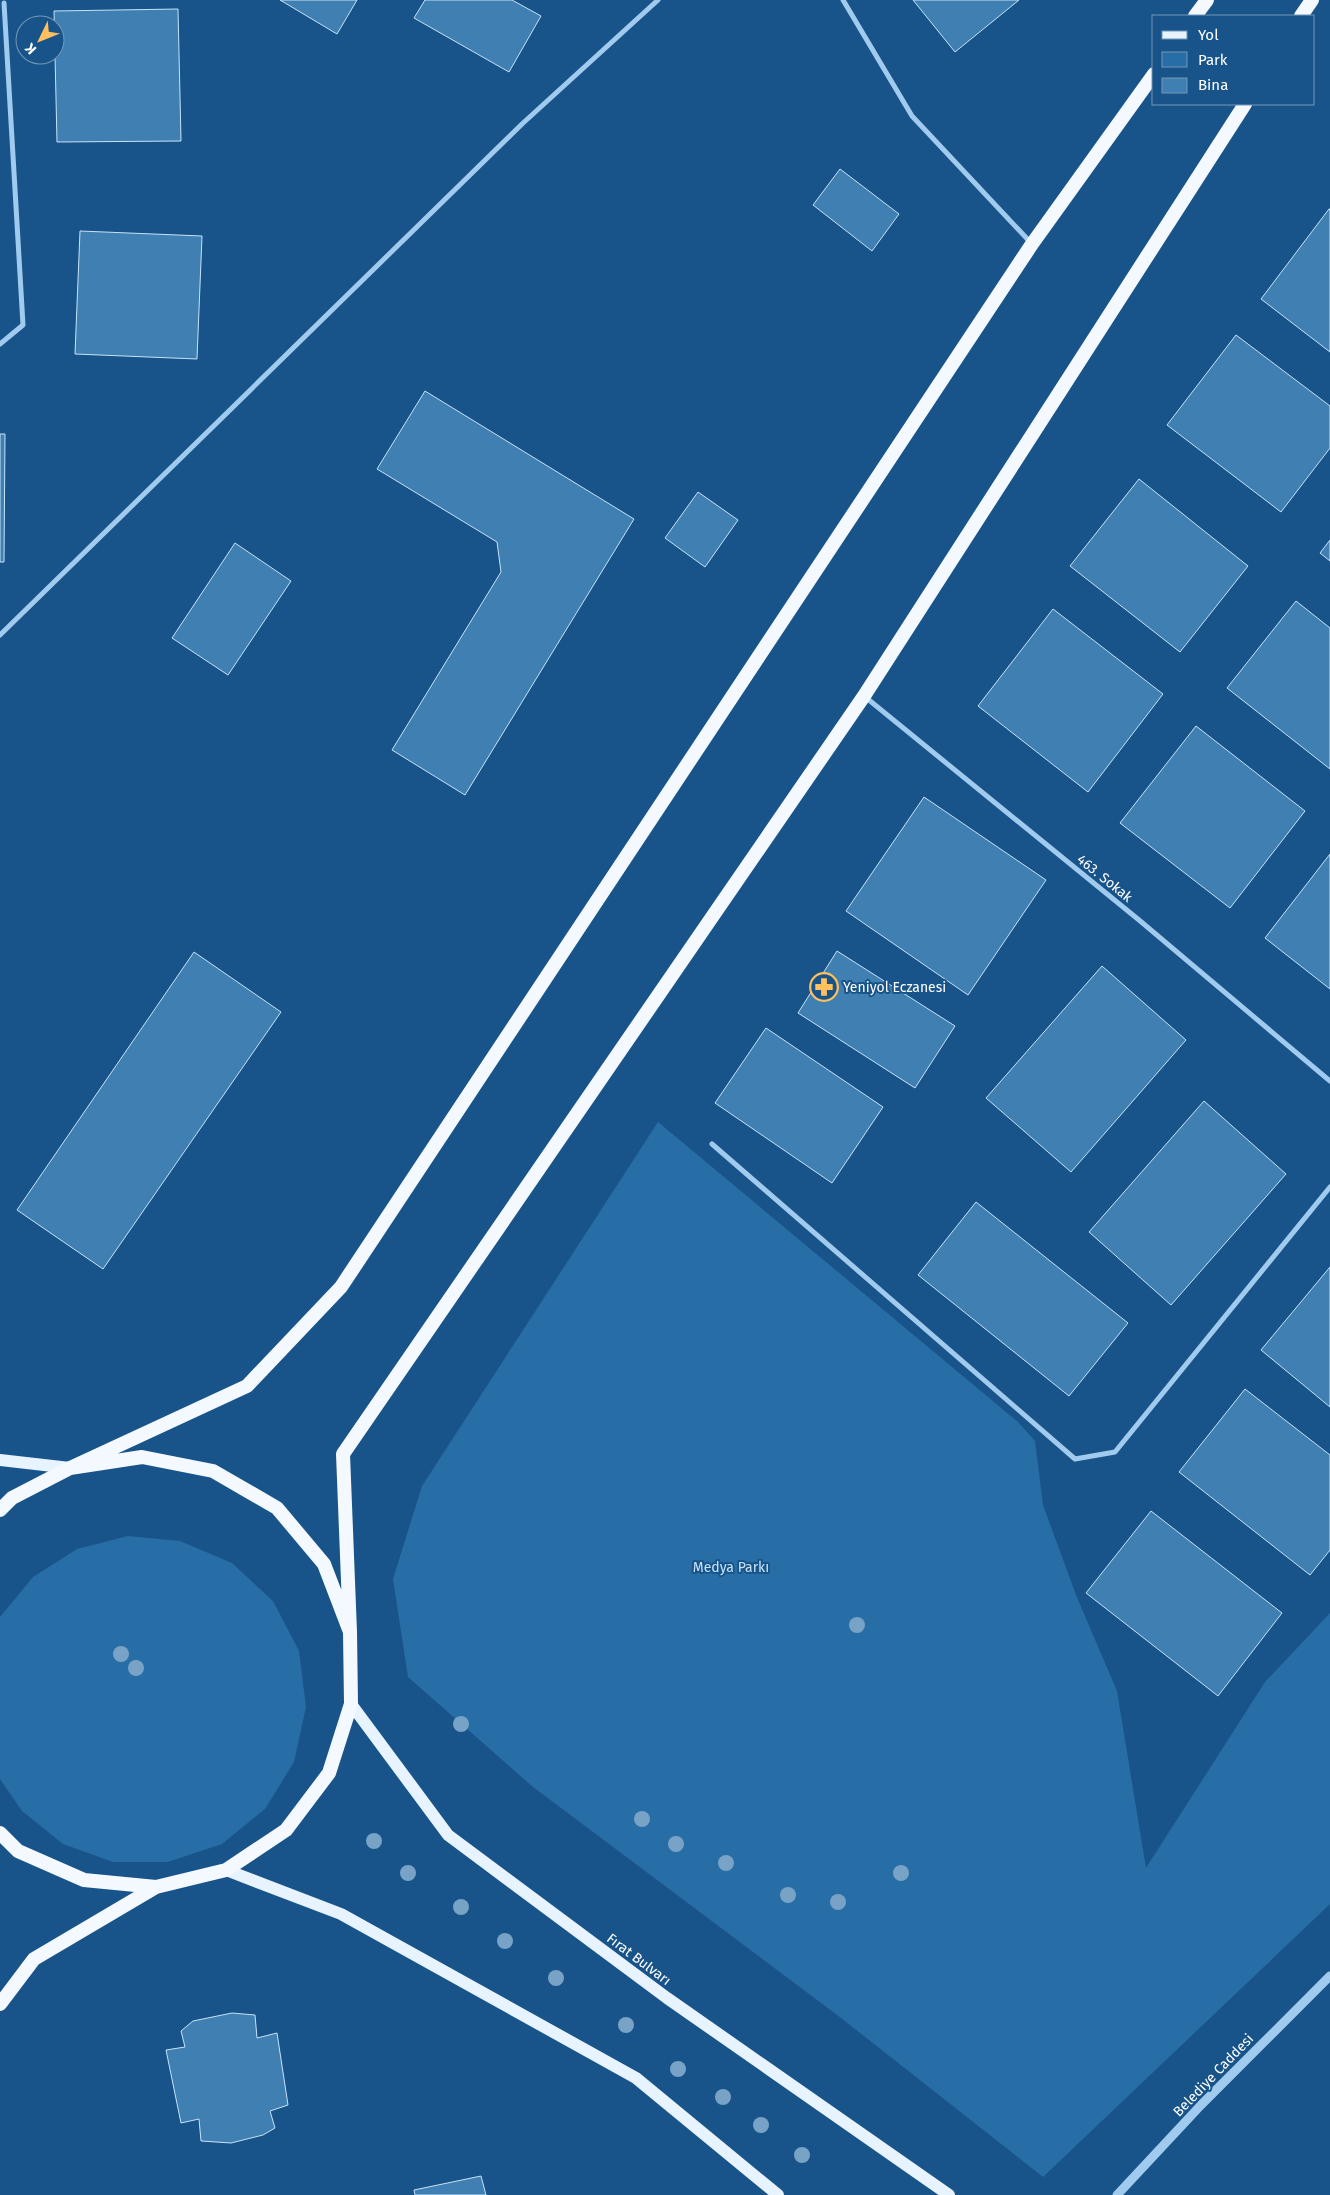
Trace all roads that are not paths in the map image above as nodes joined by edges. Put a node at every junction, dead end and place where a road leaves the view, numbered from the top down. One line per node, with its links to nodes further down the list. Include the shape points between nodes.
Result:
1 (658, 0): 12 (street, via 522,124)
2 (843, 0): 10 (street, via 912,116)
3 (1207, 0): 6 (highway)
4 (1312, 0): 7 (highway)
5 (3, 3): 11 (street, via 23,325)
6 (1196, 15)
7 (1302, 15)
8 (1152, 77): 10 (highway)
9 (1244, 105): 13 (highway)
10 (1032, 244): 18 (highway, via 341,1288 247,1386)
11 (0, 344)
12 (0, 636)
13 (864, 696): 14 (street, 463. Sokak); 20 (highway, via 343,1454)
14 (1330, 1081)
15 (712, 1144): 16 (street, via 1075,1459 1115,1452)
16 (1330, 1187)
17 (0, 1460): 18 (main road)
18 (70, 1468): 19 (highway, via 12,1498); 20 (highway, via 142,1457 214,1471 277,1508 324,1564)
19 (0, 1510)
20 (350, 1632): 21 (highway)
21 (351, 1704): 23 (highway, via 324,1780 286,1830); 28 (main road, Fırat Bulvarı, via 448,1835 667,1998)
22 (0, 1833): 24 (highway, via 18,1851 84,1880)
23 (226, 1870): 24 (highway); 27 (main road, via 341,1914 636,2078)
24 (156, 1887): 26 (highway, via 34,1959)
25 (1330, 1976): 29 (street, Belediye Caddesi, via 1200,2105)
26 (0, 2004)
27 (778, 2195)
28 (949, 2195)
29 (1117, 2195)

